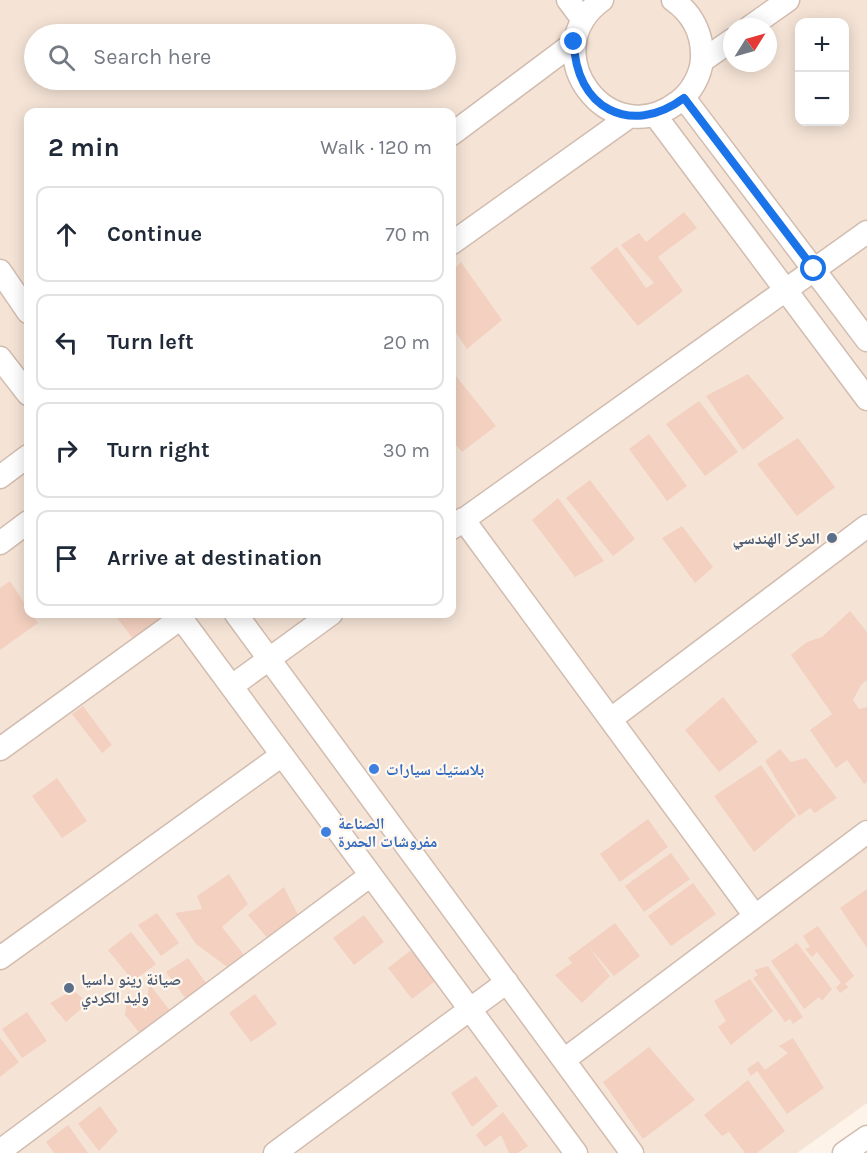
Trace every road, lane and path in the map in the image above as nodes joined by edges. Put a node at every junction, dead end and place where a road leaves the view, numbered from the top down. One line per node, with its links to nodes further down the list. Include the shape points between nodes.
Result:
1 (568, 0): 6 (street)
2 (602, 0): 6 (street)
3 (673, 0): 9 (street, via 694,22 701,41)
4 (788, 0): 5 (street)
5 (763, 18)
6 (583, 20): 7 (street)
7 (574, 42): 12 (street, via 581,82 593,99); 13 (street)
8 (723, 46): 9 (street)
9 (702, 61): 10 (street, via 696,81)
10 (684, 98): 11 (street); 16 (street)
11 (655, 115): 12 (street); 18 (street)
12 (630, 116): 15 (street)
13 (456, 131)
14 (867, 232): 16 (street)
15 (456, 240)
16 (814, 269): 18 (street); 20 (street)
17 (0, 272): 19 (street)
18 (786, 289): 23 (street); 26 (street)
19 (24, 306)
20 (867, 340)
21 (0, 357): 22 (street)
22 (24, 389)
23 (867, 399)
24 (24, 459): 25 (street)
25 (0, 477)
26 (458, 524): 36 (street)
27 (24, 525): 29 (street)
28 (867, 526): 36 (street)
29 (0, 543)
30 (176, 618): 37 (street)
31 (181, 618): 35 (street)
32 (239, 618): 34 (street)
33 (325, 618): 34 (street)
34 (269, 657): 35 (street); 43 (street)
35 (232, 686): 38 (street)
36 (610, 719): 41 (street)
37 (0, 749)
38 (282, 755): 40 (street); 42 (street)
39 (867, 832): 41 (street)
40 (371, 875): 44 (street); 48 (street)
41 (755, 916): 45 (street)
42 (0, 958)
43 (507, 982): 44 (street); 45 (street)
44 (469, 1008): 47 (street); 49 (street)
45 (564, 1060): 50 (street)
46 (867, 1137): 51 (street)
47 (566, 1150)
48 (0, 1151)
49 (275, 1153)
50 (632, 1153)
51 (844, 1153)

